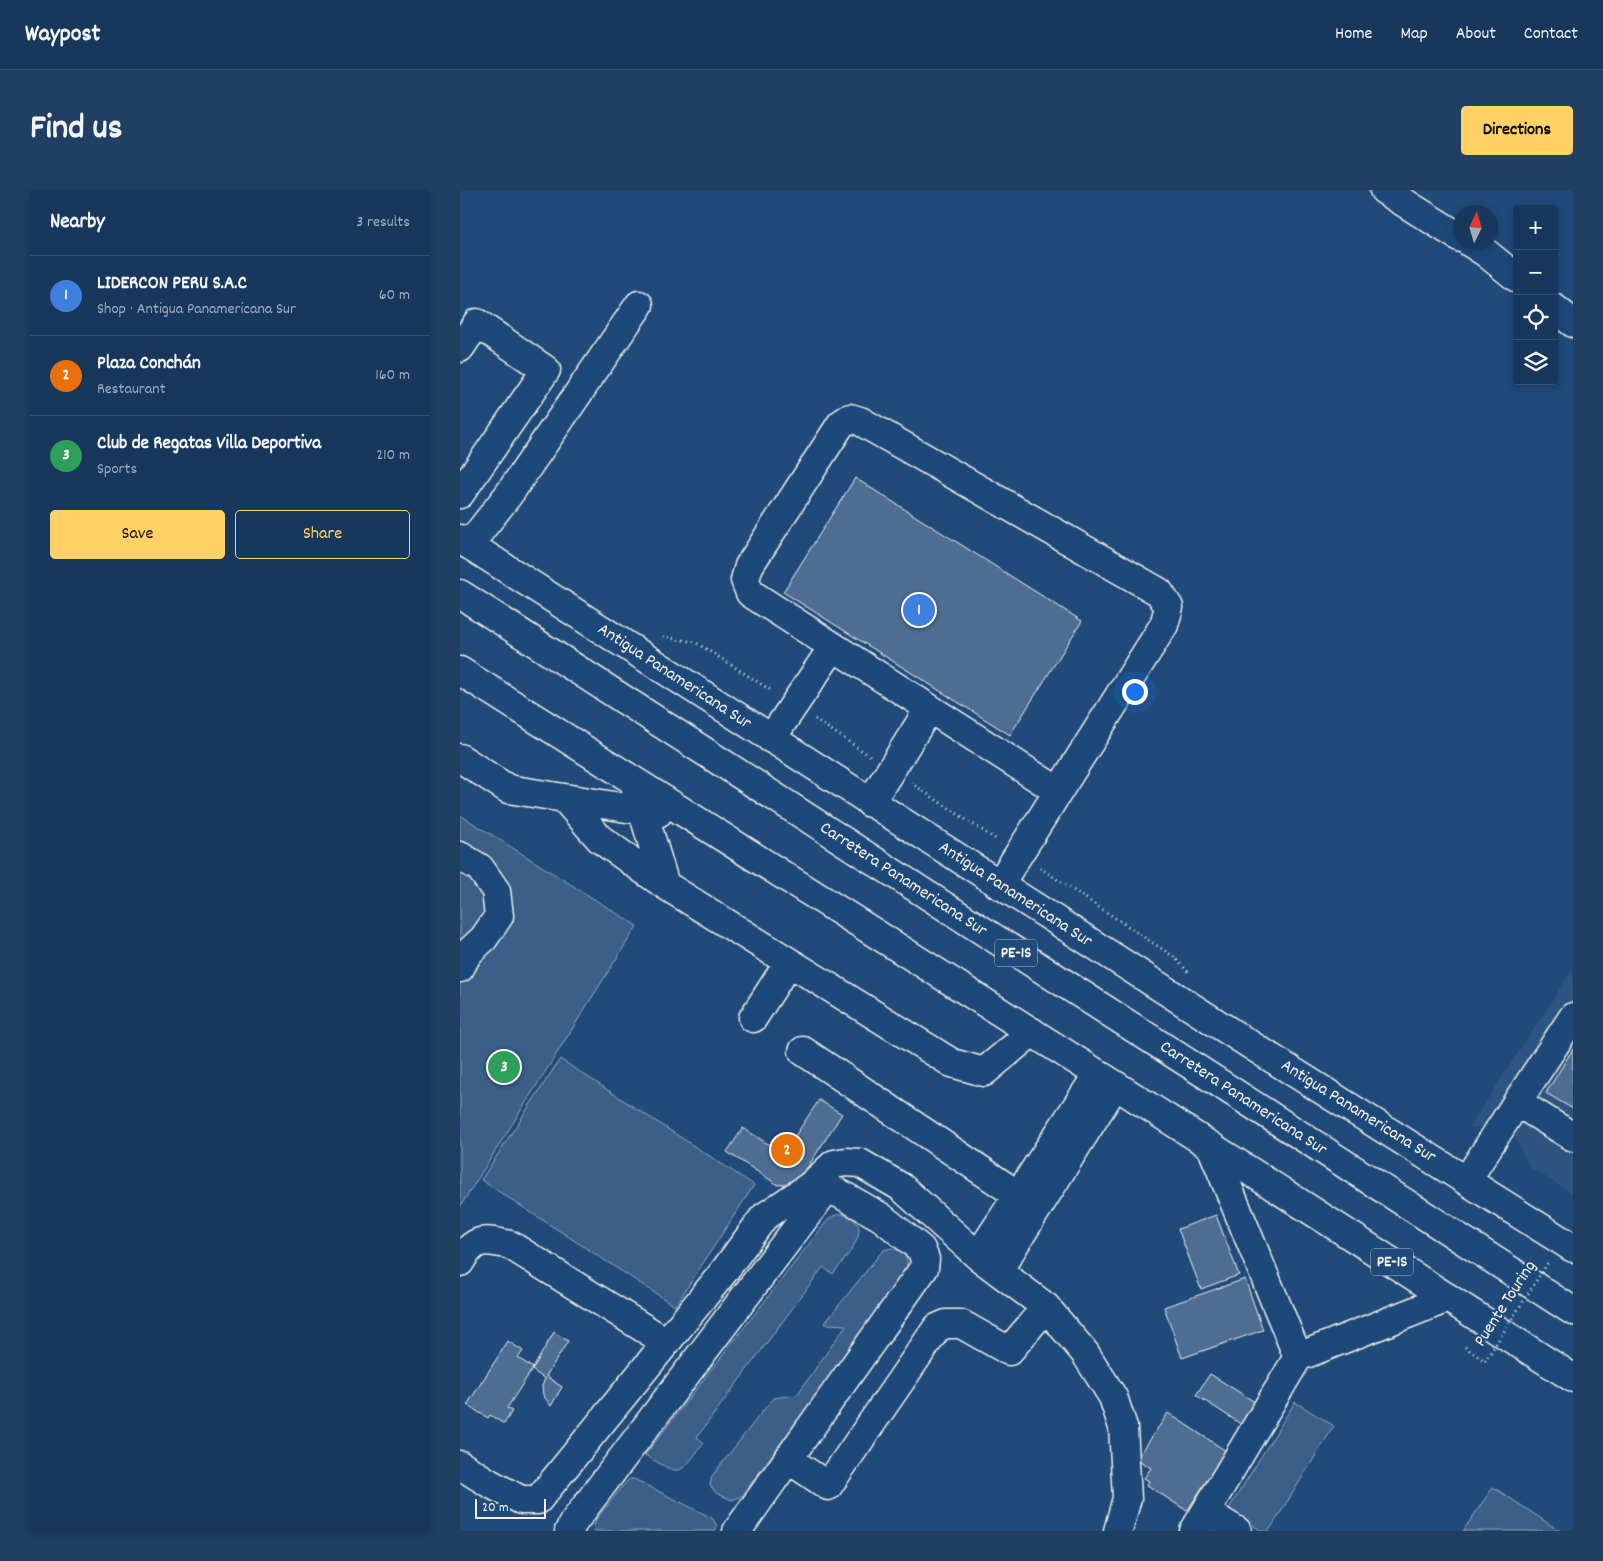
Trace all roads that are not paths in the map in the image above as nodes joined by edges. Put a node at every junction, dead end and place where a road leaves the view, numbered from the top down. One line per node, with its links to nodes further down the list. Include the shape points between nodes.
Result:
1 (1384, 190): 2 (main road)
2 (1453, 234)
3 (1481, 250): 4 (main road)
4 (1513, 275)
5 (639, 305): 10 (main road, via 509,494)
6 (1558, 311): 7 (main road)
7 (1573, 323)
8 (460, 348): 9 (main road, via 477,323 546,370)
9 (460, 494)
10 (465, 542): 15 (main road, Antigua Panamericana Sur)
11 (460, 594): 45 (main road, Carretera Panamericana Sur / PE-1S)
12 (833, 647): 14 (main road); 15 (main road); 18 (main road, via 750,592 745,580 754,557 841,424 850,418 860,420 1159,592 1169,607 1164,625)
13 (460, 671): 17 (main road, PE-1S)
14 (930, 709): 18 (main road); 20 (main road)
15 (771, 739): 20 (main road, Antigua Panamericana Sur)
16 (460, 758): 19 (main road, via 508,789)
17 (634, 782): 21 (main road); 22 (main road, PE-1S)
18 (1058, 791): 25 (main road)
19 (564, 798): 21 (main road); 24 (main road, via 600,839)
20 (870, 802): 25 (main road, Antigua Panamericana Sur)
21 (643, 810): 22 (main road); 24 (main road)
22 (692, 818): 30 (main road, PE-1S)
23 (460, 856): 27 (main road, via 480,868 496,891 499,916 484,938 468,953)
24 (665, 885): 26 (main road)
25 (999, 885): 36 (main road, Antigua Panamericana Sur)
26 (789, 962): 29 (main road); 30 (main road, via 952,1063 984,1072)
27 (460, 968)
28 (1573, 1017): 33 (main road)
29 (753, 1018)
30 (1032, 1032): 32 (main road, PE-1S)
31 (803, 1051): 38 (main road)
32 (1106, 1079): 35 (main road, PE-1S); 38 (main road); 42 (main road)
33 (1517, 1102): 34 (main road); 36 (main road)
34 (1573, 1137)
35 (1211, 1146): 43 (main road, PE-1S); 47 (main road)
36 (1467, 1180): 40 (main road, Antigua Panamericana Sur)
37 (901, 1188): 39 (main road); 42 (main road); 46 (main road, via 860,1163 834,1164 810,1186 764,1217)
38 (1018, 1195): 42 (main road)
39 (881, 1217): 49 (main road, via 921,1249 924,1268); 52 (main road, via 837,1192 829,1191 822,1195)
40 (1573, 1248)
41 (460, 1262): 46 (main road, via 470,1246 488,1240 510,1244)
42 (988, 1263): 44 (main road)
43 (1448, 1298): 47 (main road); 48 (main road, PE-1S)
44 (1046, 1307): 49 (main road, via 1008,1351 961,1324 946,1324 938,1328 828,1486); 54 (main road, via 1085,1353 1113,1397 1123,1427 1127,1498)
45 (1573, 1311)
46 (666, 1342): 50 (main road, via 538,1500 521,1500)
47 (1298, 1356): 51 (main road)
48 (1573, 1378)
49 (788, 1459): 53 (main road)
50 (460, 1465)
51 (1200, 1521): 55 (main road)
52 (569, 1531)
53 (737, 1531)
54 (1118, 1531)
55 (1237, 1531)

